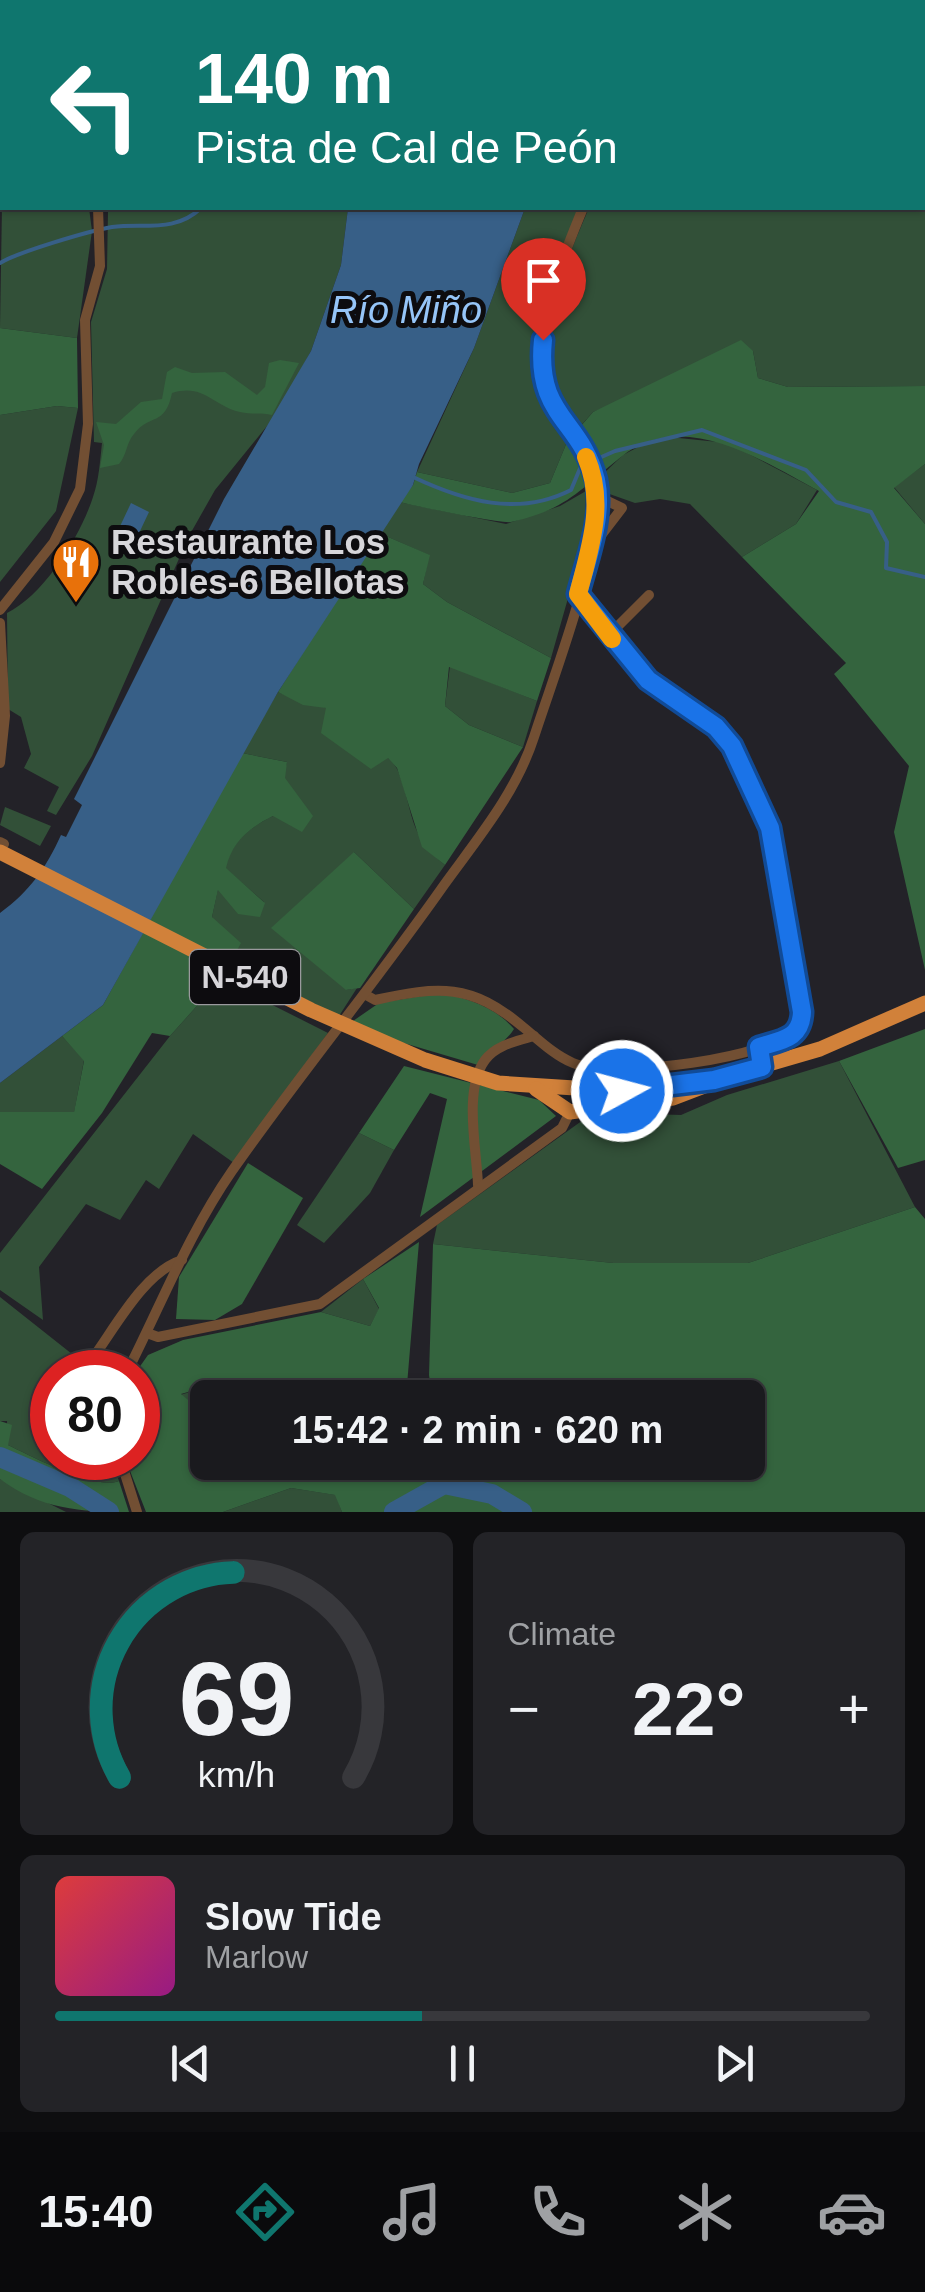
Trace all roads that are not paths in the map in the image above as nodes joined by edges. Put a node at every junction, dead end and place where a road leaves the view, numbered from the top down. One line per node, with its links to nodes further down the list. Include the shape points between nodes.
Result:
1 (98, 210): 4 (street, via 100,247 84,320 86,443 80,489)
2 (582, 210): 3 (street, via 549,302 540,362 549,404 572,434 596,480)
3 (597, 496): 6 (street); 6 (street, via 622,508)
4 (66, 522): 5 (street); 9 (street)
5 (78, 529)
6 (593, 538): 7 (street)
7 (578, 594): 11 (street); 14 (street, via 509,795)
8 (649, 595): 11 (street)
9 (0, 610)
10 (0, 623): 12 (street)
11 (608, 636): 17 (street, via 648,680 716,727 758,795 770,828 802,1012 793,1036)
12 (0, 763)
13 (1, 846): 21 (highway, N-540, via 311,1010 425,1060)
14 (366, 995): 16 (street, via 375,1000 462,991 489,1001); 25 (street, via 231,1173)
15 (925, 1003): 18 (highway, N-540)
16 (534, 1036): 19 (street, via 577,1064); 24 (street, via 502,1046 484,1061 474,1096)
17 (759, 1047): 18 (street); 19 (street)
18 (762, 1067): 20 (highway, N-540)
19 (619, 1070): 22 (street)
20 (714, 1080): 22 (highway, N-540); 23 (highway, via 673,1098)
21 (531, 1087): 22 (highway, N-540); 23 (highway)
22 (622, 1091)
23 (570, 1112): 24 (street, via 562,1128)
24 (478, 1185): 26 (street, via 320,1304 236,1324 158,1337)
25 (182, 1260): 26 (street); 27 (street, via 150,1283)
26 (147, 1333): 28 (street)
27 (99, 1350)
28 (139, 1350)
29 (127, 1480): 30 (street)
30 (138, 1512)

